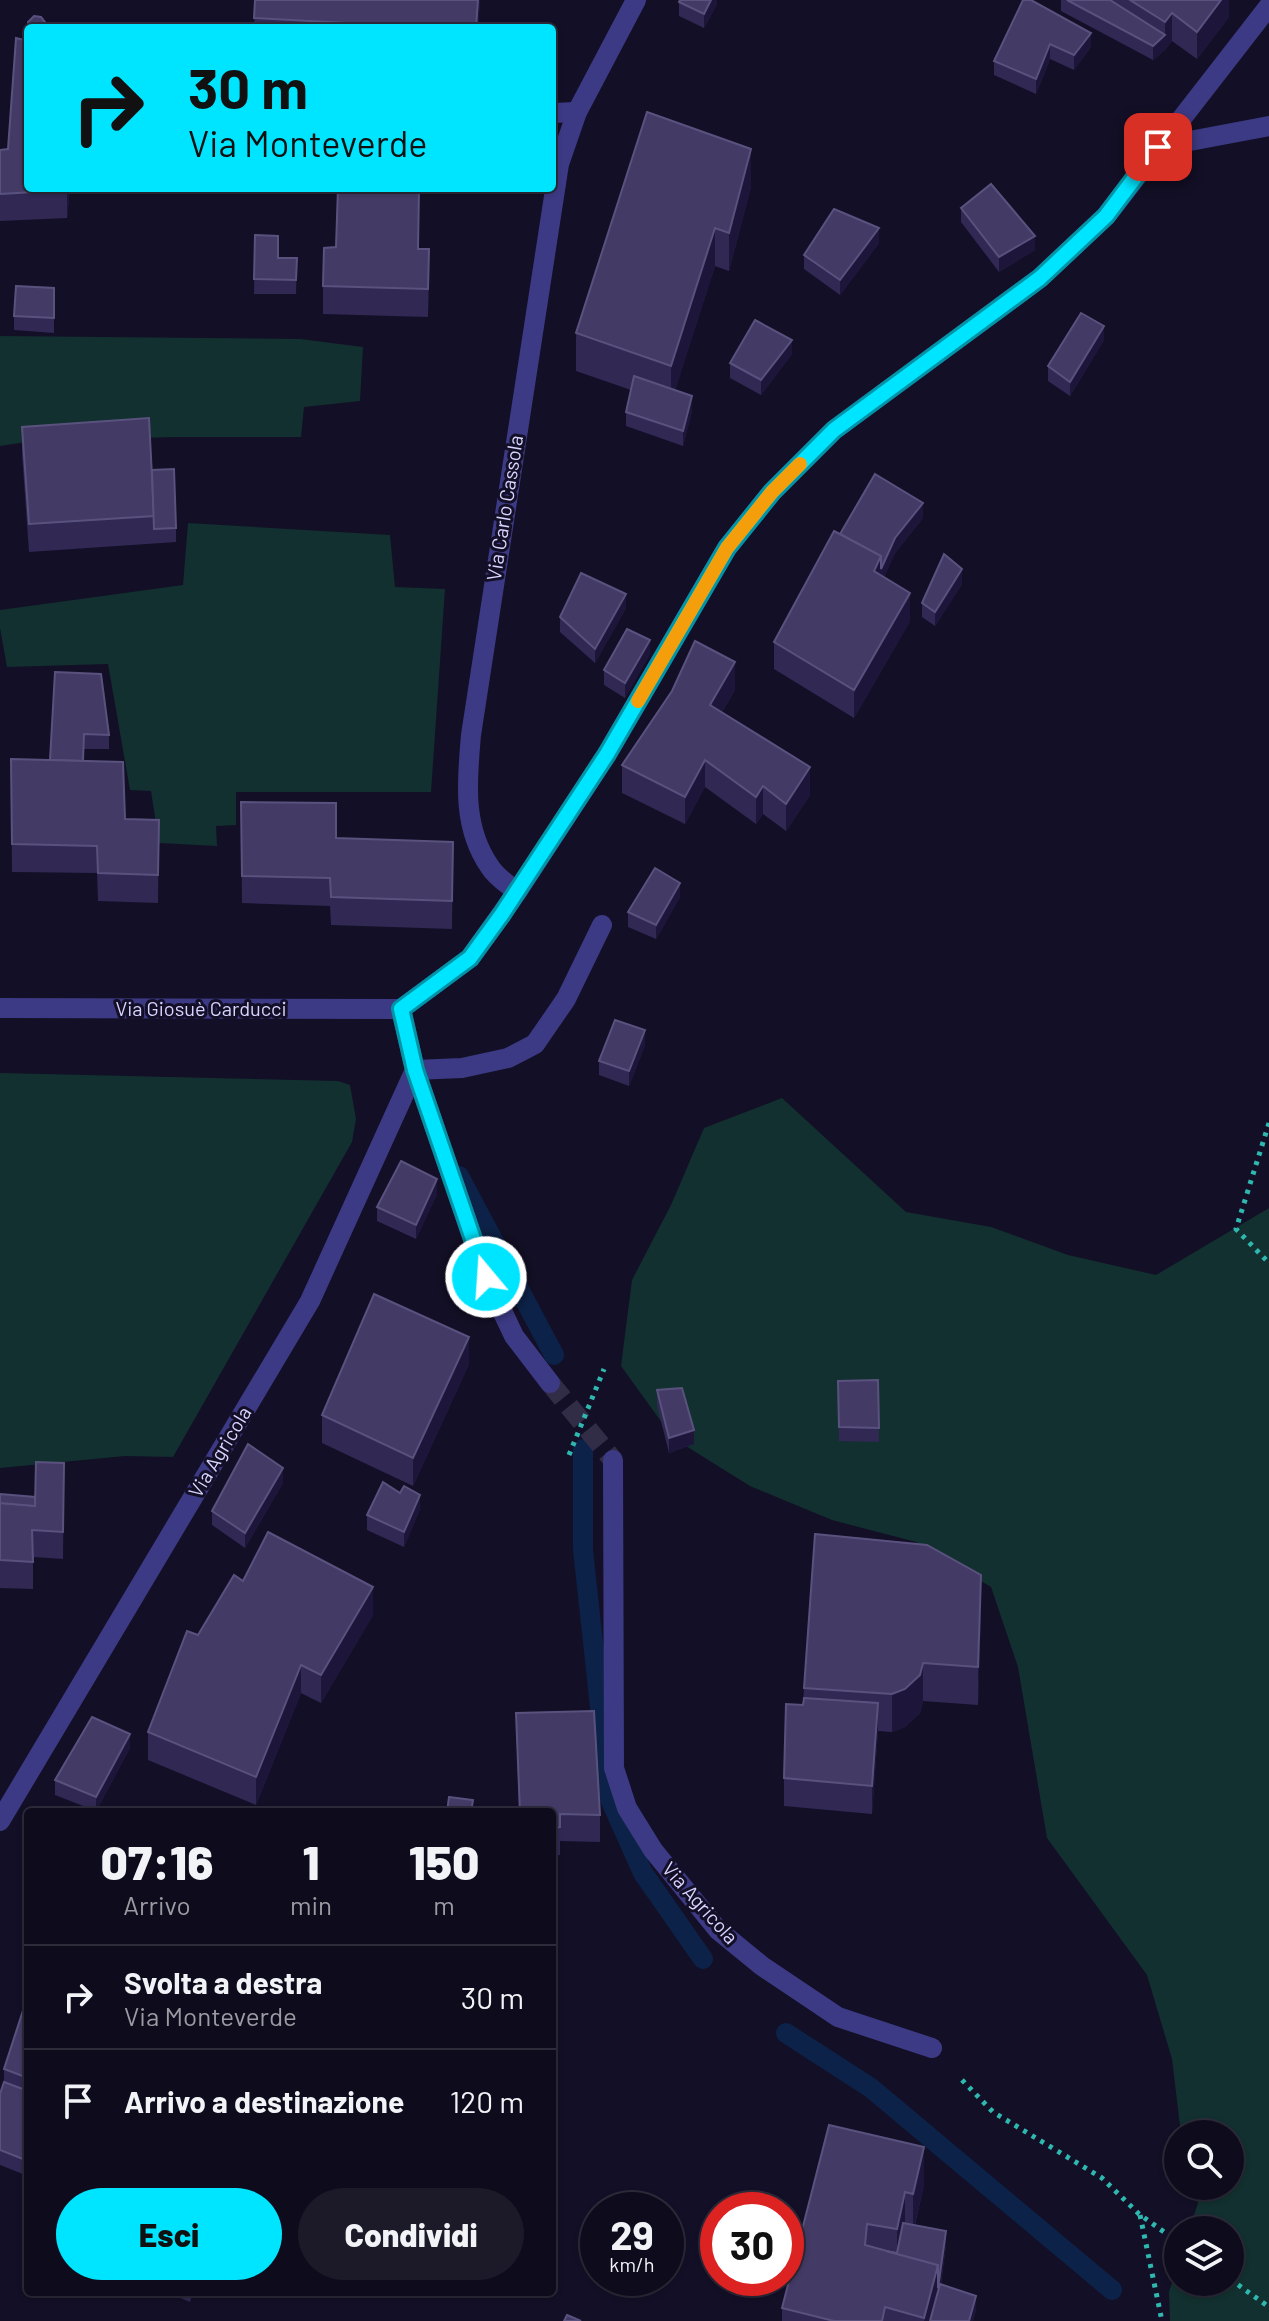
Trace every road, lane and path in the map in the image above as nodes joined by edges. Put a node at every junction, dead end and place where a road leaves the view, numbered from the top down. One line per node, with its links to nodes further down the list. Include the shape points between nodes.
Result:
1 (636, 0): 3 (street, Via Carlo Cassola)
2 (1269, 6): 6 (street)
3 (577, 112): 4 (street); 7 (street, Via Carlo Cassola)
4 (556, 113)
5 (1269, 126): 6 (street)
6 (1158, 147): 9 (street, via 1106,216 1040,278 834,430 772,492 727,548 607,754)
7 (556, 183)
8 (555, 192): 9 (street, Via Carlo Cassola, via 466,793 472,830 490,869)
9 (517, 892): 12 (street, via 470,958)
10 (602, 925): 13 (street, via 566,999 535,1044 493,1062)
11 (0, 1008): 12 (street, Via Giosuè Carducci)
12 (401, 1009): 13 (street)
13 (415, 1070): 17 (street, via 486,1277 514,1336); 20 (street, Via Agricola, via 310,1301)
14 (1269, 1123): 15 (path, via 1236,1229)
15 (1269, 1263)
16 (604, 1369): 18 (path, bridge)
17 (550, 1383)
18 (569, 1455)
19 (613, 1460): 21 (street, Via Agricola, via 614,1768 627,1808 653,1850 718,1930 762,1966 838,2017)
20 (0, 1821)
21 (932, 2048): 22 (path, via 993,2112 1102,2178)
22 (1139, 2214): 23 (path); 26 (path)
23 (1164, 2232)
24 (1244, 2289): 25 (path)
25 (1269, 2307)
26 (1162, 2321)

